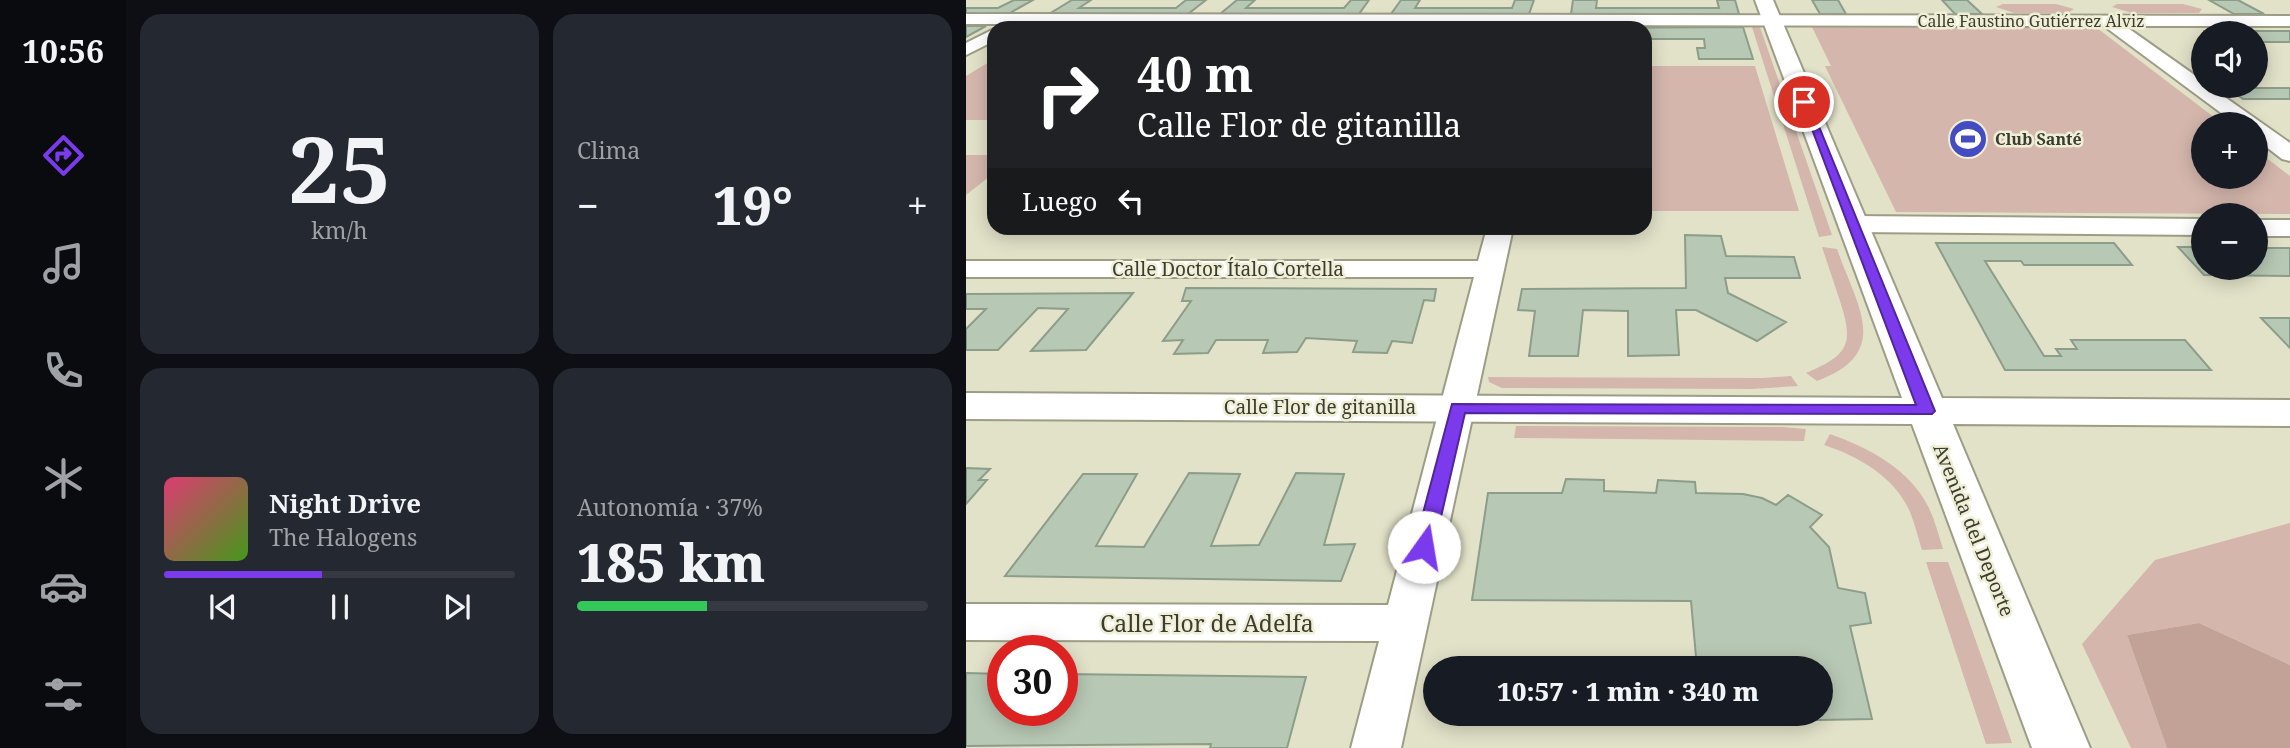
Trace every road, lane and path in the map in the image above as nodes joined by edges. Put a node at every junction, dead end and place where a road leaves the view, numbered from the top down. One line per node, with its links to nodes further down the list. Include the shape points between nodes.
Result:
1 (1222, 0): 7 (street)
2 (1386, 0): 8 (street)
3 (1554, 0): 13 (street)
4 (1045, 4): 10 (street)
5 (1768, 10): 14 (street, Calle Faustino Gutiérrez Alviz); 15 (street, Calle Faustino Gutiérrez Alviz); 24 (street, Avenida del Deporte)
6 (966, 19): 9 (street, Calle Faustino Gutiérrez Alviz)
7 (1197, 20): 8 (street, Calle Faustino Gutiérrez Alviz); 11 (street, Calle Faustino Gutiérrez Alviz)
8 (1370, 20): 12 (street, Calle Faustino Gutiérrez Alviz)
9 (987, 21)
10 (1016, 21)
11 (1150, 21)
12 (1414, 21)
13 (1549, 21)
14 (1595, 21)
15 (2108, 21): 16 (street, Calle Faustino Gutiérrez Alviz); 19 (street)
16 (2290, 21)
17 (987, 38): 18 (street)
18 (966, 50)
19 (2233, 112)
20 (2268, 129): 21 (street)
21 (2290, 130)
22 (2268, 138): 23 (street)
23 (2290, 154)
24 (1853, 224): 25 (street); 33 (street, Avenida del Deporte)
25 (2191, 227)
26 (2268, 228): 27 (street)
27 (2290, 228)
28 (1498, 235): 30 (street)
29 (966, 269): 30 (street, Calle Doctor Ítalo Cortella)
30 (1490, 269): 32 (street)
31 (966, 406): 32 (street, Calle Flor de gitanilla)
32 (1457, 407): 33 (street, Calle Flor de gitanilla); 36 (street)
33 (1926, 411): 34 (street, Calle Flor de gitanilla); 38 (street, Avenida del Deporte)
34 (2290, 413)
35 (966, 622): 36 (street, Calle Flor de Adelfa)
36 (1406, 623): 37 (street)
37 (1376, 748)
38 (2061, 748)

